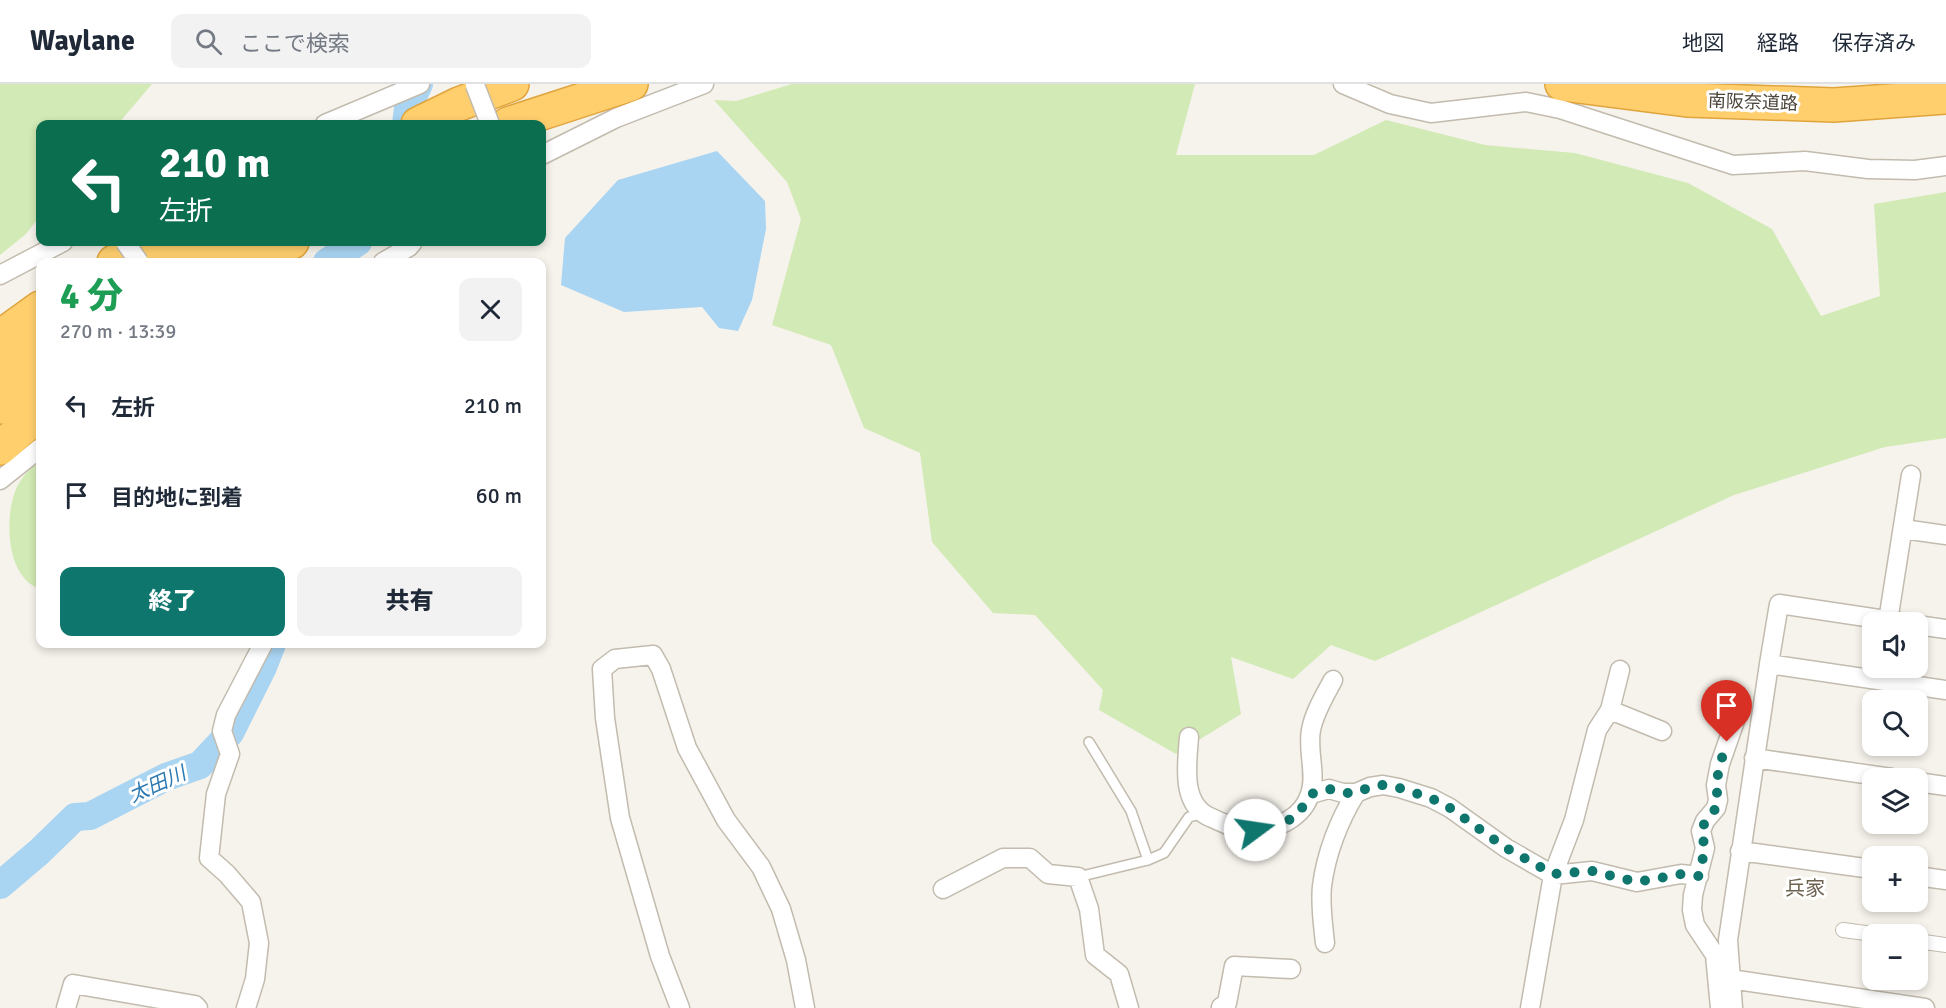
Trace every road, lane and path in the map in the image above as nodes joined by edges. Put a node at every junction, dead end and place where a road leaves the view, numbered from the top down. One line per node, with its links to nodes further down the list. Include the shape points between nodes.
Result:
1 (420, 84): 9 (street)
2 (512, 84): 7 (highway)
3 (631, 84): 13 (highway)
4 (704, 84): 14 (street, via 616,118)
5 (1343, 84): 15 (street, via 1390,104 1431,113 1526,102 1560,109 1733,165 1805,161 1868,169)
6 (1562, 84): 8 (highway, 南阪奈道路, via 1687,100 1834,105)
7 (469, 91): 10 (highway); 11 (highway); 12 (street, bridge)
8 (1946, 97)
9 (334, 120)
10 (403, 120)
11 (424, 120)
12 (487, 120)
13 (524, 120)
14 (546, 154)
15 (1946, 166)
16 (55, 246): 27 (street)
17 (142, 246): 22 (highway)
18 (183, 246): 23 (highway)
19 (239, 246): 24 (highway)
20 (285, 246): 25 (highway)
21 (410, 246): 26 (street)
22 (121, 258)
23 (163, 258)
24 (216, 258)
25 (263, 258)
26 (390, 258)
27 (0, 275)
28 (36, 311): 29 (highway)
29 (0, 337)
30 (36, 343): 31 (highway)
31 (0, 371)
32 (36, 378): 33 (highway)
33 (0, 407)
34 (36, 416): 35 (highway)
35 (0, 448)
36 (36, 451): 38 (street)
37 (1911, 474): 39 (street)
38 (0, 480)
39 (1903, 529): 40 (street); 41 (street)
40 (1946, 535)
41 (1895, 612)
42 (1862, 617): 46 (street, via 1779,604)
43 (1928, 627): 44 (street)
44 (1946, 629)
45 (261, 648): 80 (street, via 226,715 222,731 230,754 216,794 209,858 251,903 259,943 255,979)
46 (1769, 664): 49 (street); 55 (street)
47 (1620, 670): 50 (street)
48 (1333, 680): 60 (street, via 1311,728)
49 (1946, 690)
50 (1610, 710): 52 (street); 65 (street, via 1597,730 1574,820)
51 (1735, 721): 66 (street, via 1720,764 1716,808 1701,831 1705,848)
52 (1662, 730)
53 (1189, 736): 61 (street, via 1189,794)
54 (1089, 742): 63 (lane, via 1131,811)
55 (1754, 758): 56 (street); 62 (street)
56 (1862, 774)
57 (1928, 784): 58 (street)
58 (1946, 786)
59 (1356, 793): 60 (street, via 1329,789); 65 (street, via 1383,785 1431,798); 73 (street, via 1345,811 1322,886)
60 (1311, 794): 61 (street, via 1290,821 1255,830)
61 (1201, 814): 63 (lane, via 1189,818 1164,853)
62 (1740, 851): 64 (street); 77 (street, via 1728,939)
63 (1148, 861): 67 (lane)
64 (1862, 868)
65 (1553, 874): 66 (street, via 1592,871 1637,882 1682,874); 86 (street)
66 (1699, 876): 87 (street, via 1692,910 1695,925 1715,955)
67 (1078, 877): 70 (street, via 1048,874 1030,858 1003,858); 83 (street, via 1089,909 1095,955 1119,974)
68 (1928, 878): 69 (street)
69 (1946, 880)
70 (943, 889)
71 (1843, 930): 72 (street)
72 (1862, 933)
73 (1325, 943)
74 (1928, 943): 75 (street)
75 (1946, 945)
76 (1291, 969): 85 (street, via 1234,966 1227,1003)
77 (1730, 979): 88 (street); 89 (street)
78 (66, 1008): 79 (street, via 73,984)
79 (198, 1008)
80 (246, 1008)
81 (680, 1008): 82 (street, via 660,956 620,818 602,669 615,659 653,655 661,669 687,748 726,820 760,867 781,909)
82 (805, 1008)
83 (1129, 1008)
84 (1210, 1008): 85 (street)
85 (1221, 1008)
86 (1530, 1008)
87 (1720, 1008)
88 (1733, 1008)
89 (1925, 1008)

